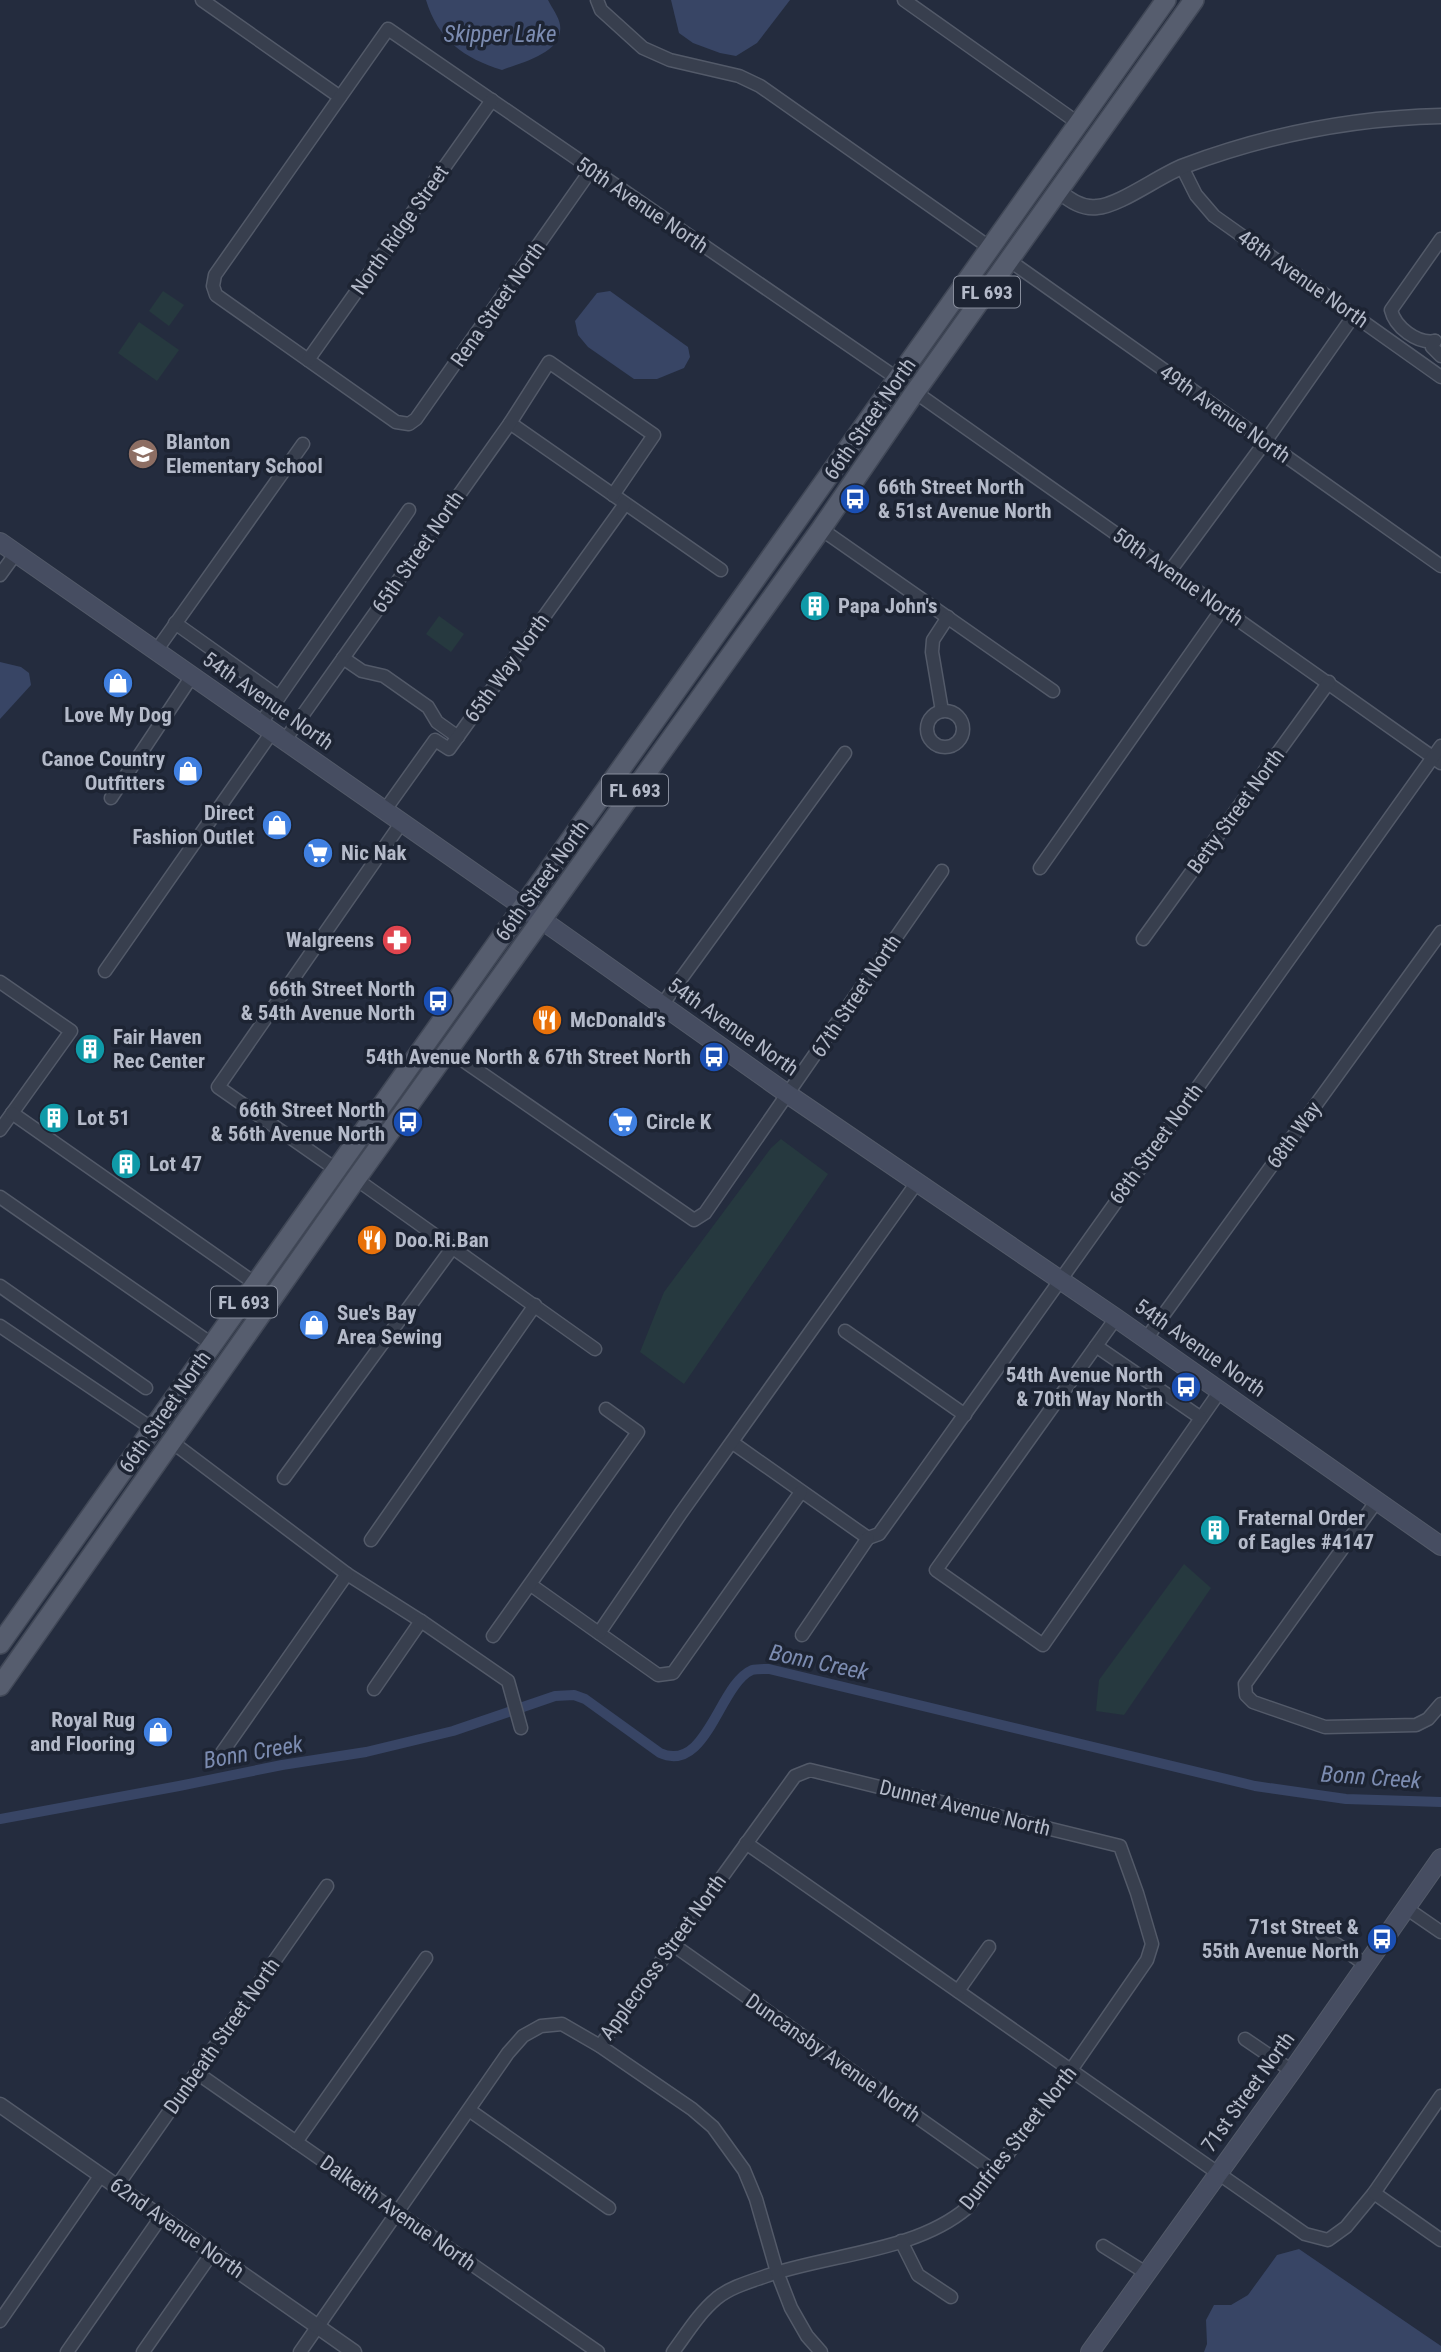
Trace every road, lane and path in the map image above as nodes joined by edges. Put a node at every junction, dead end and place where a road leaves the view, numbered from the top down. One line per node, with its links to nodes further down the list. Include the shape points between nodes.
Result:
1 (202, 0): 6 (street)
2 (597, 0): 15 (street, via 601,10 643,48 760,86)
3 (904, 0): 9 (street)
4 (1166, 0): 9 (main road, 66th Street North / FL 693)
5 (1194, 0): 12 (main road, 66th Street North / FL 693)
6 (340, 97): 7 (street, 50th Avenue North, via 388,29); 21 (street, via 215,275 213,286 216,296)
7 (492, 100): 11 (street, 50th Avenue North); 21 (street, North Ridge Street)
8 (1441, 116): 10 (street, via 1335,124 1277,136)
9 (1078, 123): 13 (main road, via 1079,142 1044,196); 15 (main road, 66th Street North / FL 693)
10 (1182, 167): 12 (street, via 1097,208 1083,206); 18 (street, 48th Avenue North, via 1196,195 1214,216)
11 (591, 170): 21 (street, Rena Street North, via 409,424 396,422); 23 (street, 50th Avenue North)
12 (1059, 191): 13 (main road, 66th Street North / FL 693)
13 (1042, 214): 16 (main road, 66th Street North / FL 693)
14 (1441, 239): 19 (street, via 1391,310 1396,323 1417,338 1427,342)
15 (989, 247): 17 (main road, 66th Street North / FL 693)
16 (1010, 261): 24 (main road, 66th Street North / FL 693); 26 (street, 49th Avenue North)
17 (951, 303): 23 (main road, 66th Street North / FL 693); 24 (main road, via 948,326 918,370)
18 (1354, 315): 22 (street, 48th Avenue North); 26 (street)
19 (1438, 337): 20 (street, via 1432,347)
20 (1441, 356)
21 (308, 360)
22 (1441, 377)
23 (898, 379): 28 (main road, via 897,400 856,458); 32 (main road, 66th Street North / FL 693)
24 (915, 392): 28 (main road, 66th Street North / FL 693); 38 (street, 50th Avenue North)
25 (510, 423): 29 (street); 29 (street, 65th Street North, via 549,362 654,435); 46 (street, 65th Street North)
26 (1265, 442): 36 (street, 49th Avenue North); 38 (street)
27 (303, 444): 42 (street)
28 (848, 490): 33 (main road, 66th Street North / FL 693)
29 (613, 495): 30 (street)
30 (625, 504): 37 (street); 55 (street, 65th Way North)
31 (409, 510): 50 (street)
32 (791, 529): 43 (main road, 66th Street North / FL 693); 44 (main road, via 788,551 730,634)
33 (821, 529): 41 (street); 44 (main road, 66th Street North / FL 693)
34 (0, 542): 35 (main road, 54th Avenue North)
35 (16, 553): 39 (street); 45 (main road, 54th Avenue North)
36 (1441, 566)
37 (721, 570)
38 (1170, 571): 40 (street, 50th Avenue North)
39 (0, 575)
40 (1222, 609): 48 (street, 50th Avenue North); 63 (street)
41 (948, 617): 49 (street); 53 (street, via 933,640 932,652)
42 (175, 623): 45 (street); 50 (street, 54th Avenue North)
43 (710, 643): 51 (main road, via 710,660 688,695); 52 (main road, 66th Street North / FL 693)
44 (734, 650): 51 (main road, 66th Street North / FL 693)
45 (156, 651): 47 (main road, 54th Avenue North)
46 (343, 658): 54 (street, 65th Street North); 55 (street, via 362,671 384,676 428,707 437,722)
47 (192, 676): 54 (main road, 54th Avenue North); 60 (street)
48 (1329, 682): 58 (street, 50th Avenue North); 68 (street, Betty Street North)
49 (1053, 691)
50 (279, 697): 54 (street)
51 (693, 708): 59 (main road, 66th Street North / FL 693)
52 (662, 711): 59 (main road, via 668,720 647,752); 65 (main road, 66th Street North / FL 693)
53 (942, 711)
54 (272, 732): 61 (main road, 54th Avenue North); 69 (street)
55 (458, 737): 61 (street, 65th Way North, via 449,748 435,740)
56 (1441, 746): 58 (street, 68th Street North)
57 (845, 753): 71 (street)
58 (1437, 760): 83 (street, 68th Street North)
59 (648, 772): 66 (main road, 66th Street North / FL 693)
60 (111, 798)
61 (385, 810): 62 (main road, 54th Avenue North)
62 (402, 822): 65 (main road, 54th Avenue North); 77 (street, via 218,1087)
63 (1040, 868)
64 (942, 871): 74 (street, 67th Street North)
65 (523, 906): 66 (main road, 54th Avenue North); 73 (main road, 66th Street North / FL 693)
66 (542, 920): 71 (main road, 54th Avenue North); 72 (main road, 66th Street North / FL 693)
67 (1441, 932): 90 (street, 68th Way)
68 (1143, 939)
69 (105, 971)
70 (1, 984): 75 (street, via 71,1031)
71 (662, 1005): 74 (main road, 54th Avenue North)
72 (448, 1050): 74 (street, 67th Street North, via 694,1220 705,1213); 78 (main road, 66th Street North / FL 693)
73 (404, 1075): 77 (main road, 66th Street North / FL 693); 78 (main road, via 400,1099 369,1144)
74 (789, 1094): 79 (main road, 54th Avenue North)
75 (12, 1114): 76 (street); 84 (street)
76 (0, 1130)
77 (337, 1170): 82 (main road, via 335,1192); 84 (main road, 66th Street North / FL 693)
78 (356, 1179): 81 (street); 82 (main road, 66th Street North / FL 693)
79 (918, 1181): 83 (main road, 54th Avenue North); 101 (street)
80 (0, 1197): 91 (street)
81 (453, 1247): 86 (street); 102 (street)
82 (287, 1278): 100 (main road, 66th Street North / FL 693)
83 (1059, 1279): 87 (main road, 54th Avenue North); 97 (street, 68th Street North)
84 (256, 1284): 91 (main road, 66th Street North / FL 693)
85 (0, 1286): 94 (street)
86 (535, 1305): 93 (street); 106 (street)
87 (1116, 1318): 90 (main road, 54th Avenue North); 92 (street)
88 (0, 1326): 99 (street, via 144,1423)
89 (845, 1331): 97 (street)
90 (1146, 1339): 95 (main road, 54th Avenue North)
91 (216, 1340): 99 (main road, 66th Street North / FL 693); 100 (main road, via 220,1352 174,1422)
92 (1096, 1346): 98 (street); 98 (street, via 936,1570 1043,1645)
93 (595, 1349)
94 (145, 1388)
95 (1220, 1391): 98 (street); 104 (main road, 54th Avenue North)
96 (606, 1409): 110 (street, via 638,1433)
97 (965, 1415): 105 (street, 68th Street North, via 879,1534)
98 (1201, 1418)
99 (151, 1433): 108 (main road, via 146,1459 86,1546); 115 (main road, 66th Street North / FL 693)
100 (172, 1442): 108 (main road, 66th Street North / FL 693); 109 (street)
101 (733, 1443): 103 (street); 112 (street)
102 (285, 1478)
103 (801, 1492): 105 (street); 112 (street, via 673,1673 658,1675)
104 (1377, 1502): 107 (main road, 54th Avenue North); 118 (street, via 1245,1684 1245,1695 1253,1702 1325,1727 1416,1725)
105 (868, 1538): 113 (street, 68th Street North)
106 (371, 1540)
107 (1441, 1546)
108 (85, 1565): 116 (main road, 66th Street North / FL 693)
109 (347, 1574): 111 (street); 120 (street)
110 (531, 1585): 112 (street); 114 (street)
111 (421, 1621): 117 (street); 119 (street, via 508,1681)
112 (599, 1633)
113 (802, 1635)
114 (494, 1636)
115 (0, 1644)
116 (0, 1686)
117 (374, 1689)
118 (1441, 1704)
119 (520, 1724)
120 (219, 1757)
121 (810, 1770): 122 (street, Applecross Street North, via 794,1776); 123 (street, Dunnet Avenue North)
122 (746, 1843): 129 (street, Applecross Street North); 133 (street)
123 (1120, 1846): 136 (street, Dunfries Street North, via 1152,1944 1147,1960)
124 (1441, 1858): 126 (main road, 71st Street North)
125 (327, 1886): 138 (street, Dunbeath Street North)
126 (1406, 1908): 127 (street); 132 (main road, 71st Street North)
127 (1441, 1932)
128 (1321, 1934): 132 (street)
129 (672, 1944): 135 (street, Applecross Street North); 143 (street, Duncansby Avenue North)
130 (989, 1947): 133 (street)
131 (426, 1958): 142 (street)
132 (1366, 1965): 137 (main road, 71st Street North)
133 (958, 1991): 136 (street)
134 (1245, 2039): 137 (street)
135 (600, 2046): 141 (street, Applecross Street North, via 562,2024 541,2026 523,2036 508,2053); 155 (street, via 692,2109 722,2137 752,2189)
136 (1071, 2070): 143 (street, Dunfries Street North); 144 (street)
137 (1292, 2071): 144 (main road, 71st Street North)
138 (197, 2073): 142 (street, Dalkeith Avenue North); 146 (street, Dunbeath Street North)
139 (1441, 2096): 147 (street)
140 (2, 2110): 145 (street, 62nd Avenue North)
141 (469, 2110): 148 (street); 149 (street, Applecross Street North)
142 (296, 2142): 149 (street, Dalkeith Avenue North)
143 (995, 2172): 152 (street, Dunfries Street North, via 952,2220)
144 (1218, 2173): 147 (street, via 1305,2234 1328,2240 1346,2227); 156 (main road, 71st Street North)
145 (101, 2175): 146 (street, 62nd Avenue North); 158 (street)
146 (117, 2186): 150 (street, 62nd Avenue North)
147 (1374, 2193): 151 (street)
148 (609, 2207)
149 (398, 2212): 159 (street); 164 (street, Dalkeith Avenue North)
150 (161, 2217): 154 (street, 62nd Avenue North); 160 (street)
151 (1441, 2240)
152 (901, 2241): 155 (street, Dunfries Street North); 157 (street, via 919,2275)
153 (1103, 2246): 156 (street)
154 (212, 2253): 159 (street, 62nd Avenue North); 161 (street)
155 (777, 2272): 165 (street, Dunfries Street North, via 719,2297); 166 (street, via 791,2308)
156 (1146, 2273): 167 (main road, 71st Street North)
157 (951, 2297)
158 (0, 2321)
159 (318, 2327): 162 (street); 163 (street, 62nd Avenue North)
160 (67, 2352)
161 (143, 2352)
162 (300, 2352)
163 (354, 2352)
164 (598, 2352)
165 (673, 2352)
166 (821, 2352)
167 (1090, 2352)

